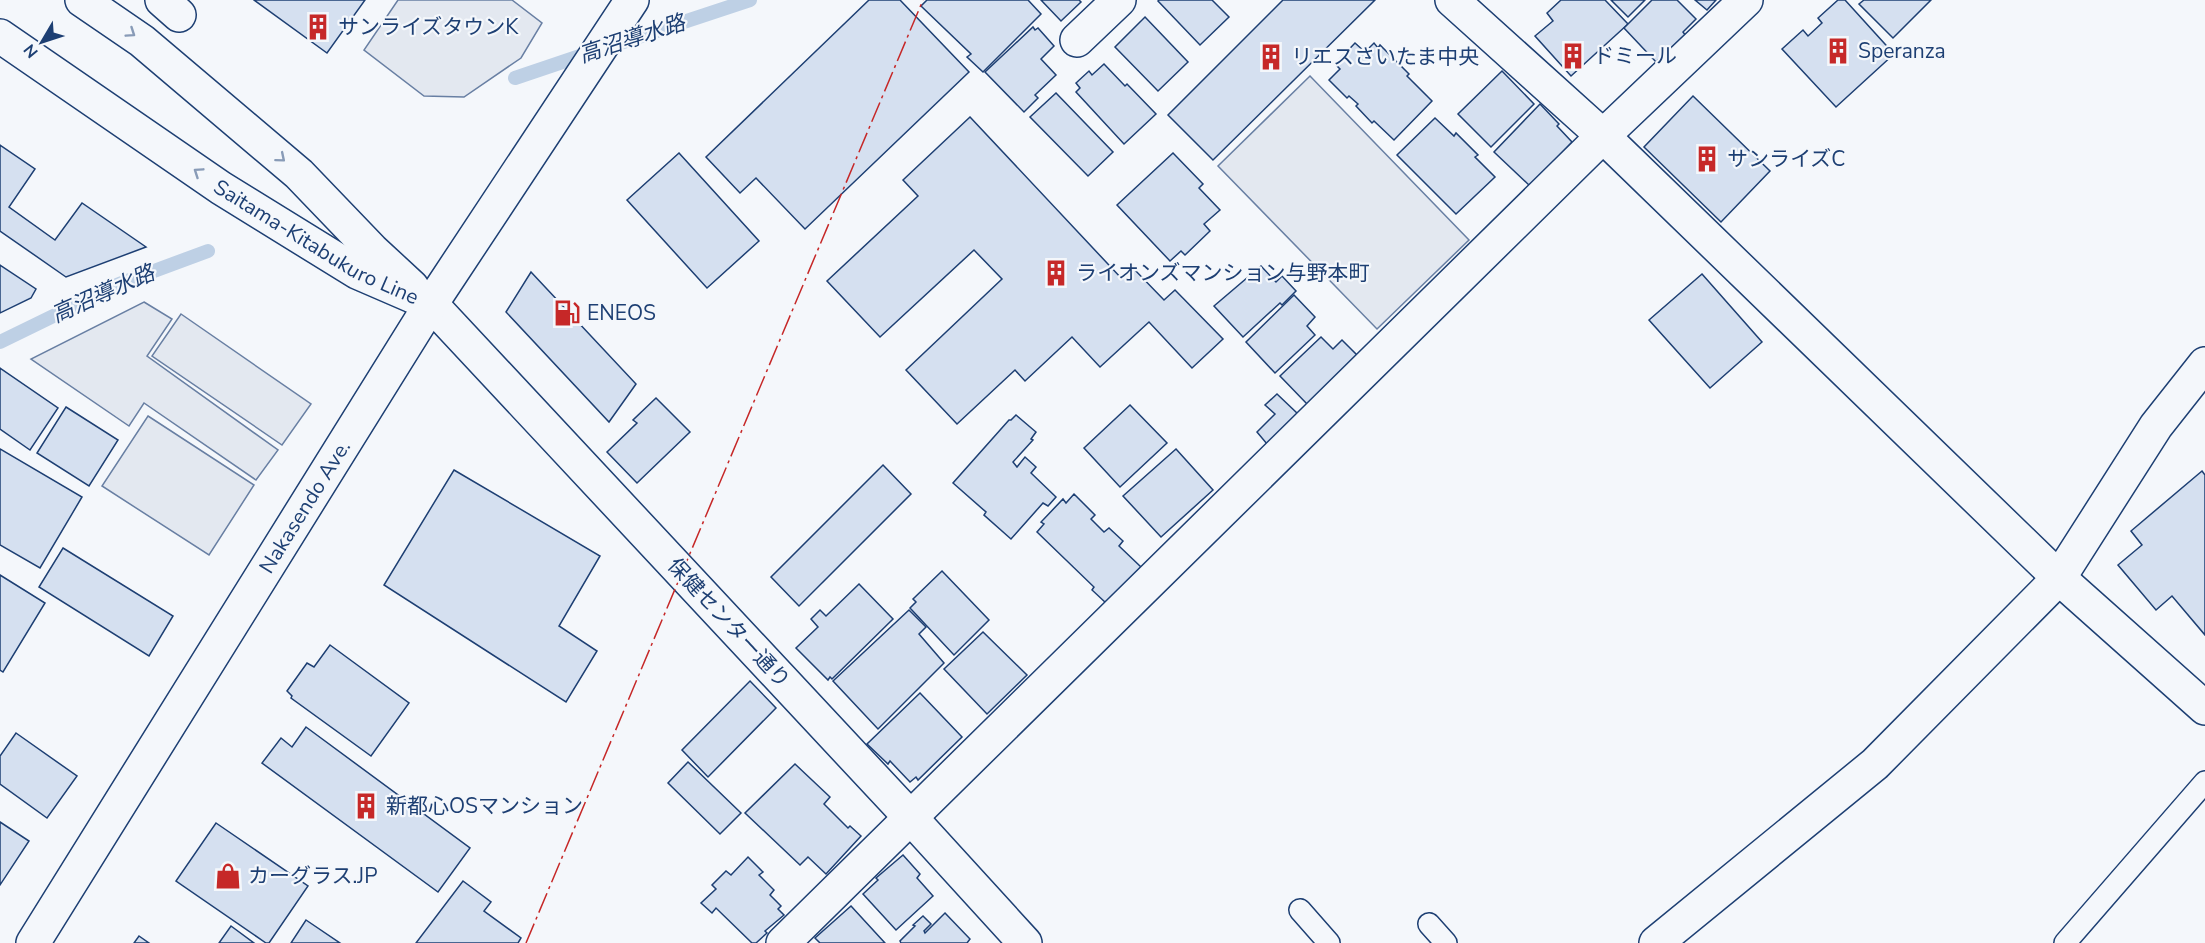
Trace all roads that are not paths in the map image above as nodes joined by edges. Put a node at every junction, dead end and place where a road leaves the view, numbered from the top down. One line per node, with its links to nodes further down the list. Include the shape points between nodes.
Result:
1 (82, 0): 9 (main road, Saitama-Kitabukuro Line, one-way to 9, via 142,41 299,174)
2 (1119, 0): 7 (main road)
3 (1452, 0): 8 (main road)
4 (1746, 0): 8 (main road)
5 (626, 10): 9 (main road, Nakasendo Ave.)
6 (0, 36): 9 (main road, Saitama-Kitabukuro Line, one-way to 6, via 347,266 221,188)
7 (1077, 40)
8 (1603, 136): 11 (main road); 14 (main road)
9 (431, 304): 14 (main road, 保健センター通り); 17 (main road, Nakasendo Ave.)
10 (2205, 364): 11 (main road, via 2156,426)
11 (2059, 578): 12 (main road); 22 (main road, via 1875,764)
12 (2205, 708)
13 (2205, 782): 23 (lane)
14 (911, 818): 18 (main road); 19 (main road, 保健センター通り)
15 (1300, 910): 20 (lane)
16 (1429, 924): 21 (lane)
17 (33, 943)
18 (783, 943)
19 (1025, 943)
20 (1329, 943)
21 (1446, 943)
22 (1656, 943)
23 (2065, 943)

